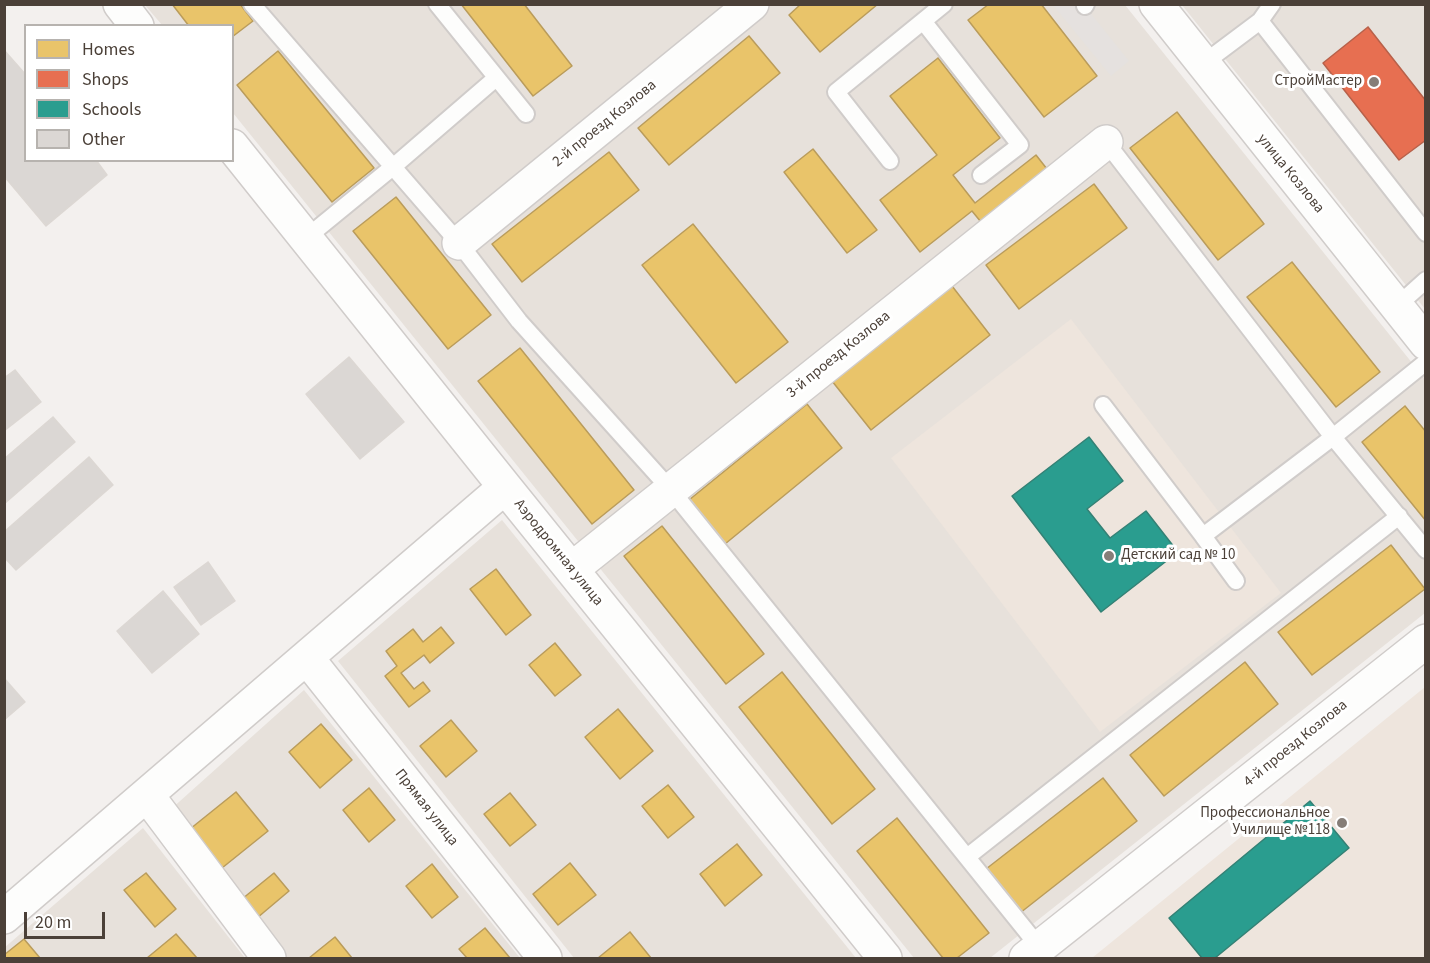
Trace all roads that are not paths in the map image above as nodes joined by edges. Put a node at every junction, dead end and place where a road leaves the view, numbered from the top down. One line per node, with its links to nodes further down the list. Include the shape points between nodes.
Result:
1 (120, 4): 10 (street)
2 (252, 4): 17 (lane)
3 (437, 4): 12 (lane)
4 (752, 4): 21 (street, 2-й проезд Козлова)
5 (944, 4): 8 (lane)
6 (1156, 4): 11 (street, улица Козлова)
7 (1272, 4): 9 (lane)
8 (923, 21): 16 (lane, via 836,92); 18 (lane, via 1020,145)
9 (1260, 21): 11 (lane); 19 (lane)
10 (135, 24)
11 (1204, 63): 23 (street, улица Козлова)
12 (496, 78): 13 (lane); 17 (lane)
13 (526, 114)
14 (1106, 142): 27 (lane); 29 (street, 3-й проезд Козлова)
15 (234, 148): 20 (street, Аэродромная улица)
16 (890, 161)
17 (394, 166): 20 (lane); 21 (lane)
18 (981, 175)
19 (1425, 233)
20 (306, 238): 28 (street, Аэродромная улица)
21 (459, 243): 29 (lane, via 519,321)
22 (1425, 280): 23 (lane)
23 (1397, 306): 24 (street, улица Козлова)
24 (1425, 343)
25 (1425, 362): 27 (lane)
26 (1102, 405): 31 (lane)
27 (1333, 436): 30 (lane); 31 (lane)
28 (505, 487): 33 (street, Аэродромная улица); 36 (street)
29 (671, 490): 33 (street, 3-й проезд Козлова); 38 (lane)
30 (1399, 516): 32 (lane); 38 (lane)
31 (1203, 536): 34 (lane)
32 (1425, 550)
33 (572, 569): 43 (street, Аэродромная улица)
34 (1236, 581)
35 (1425, 641): 40 (street, 4-й проезд Козлова)
36 (307, 658): 37 (street); 42 (street, Прямая улица)
37 (147, 795): 39 (street); 41 (street)
38 (967, 857): 40 (lane)
39 (4, 917)
40 (1033, 953)
41 (269, 958)
42 (545, 958)
43 (885, 958)

